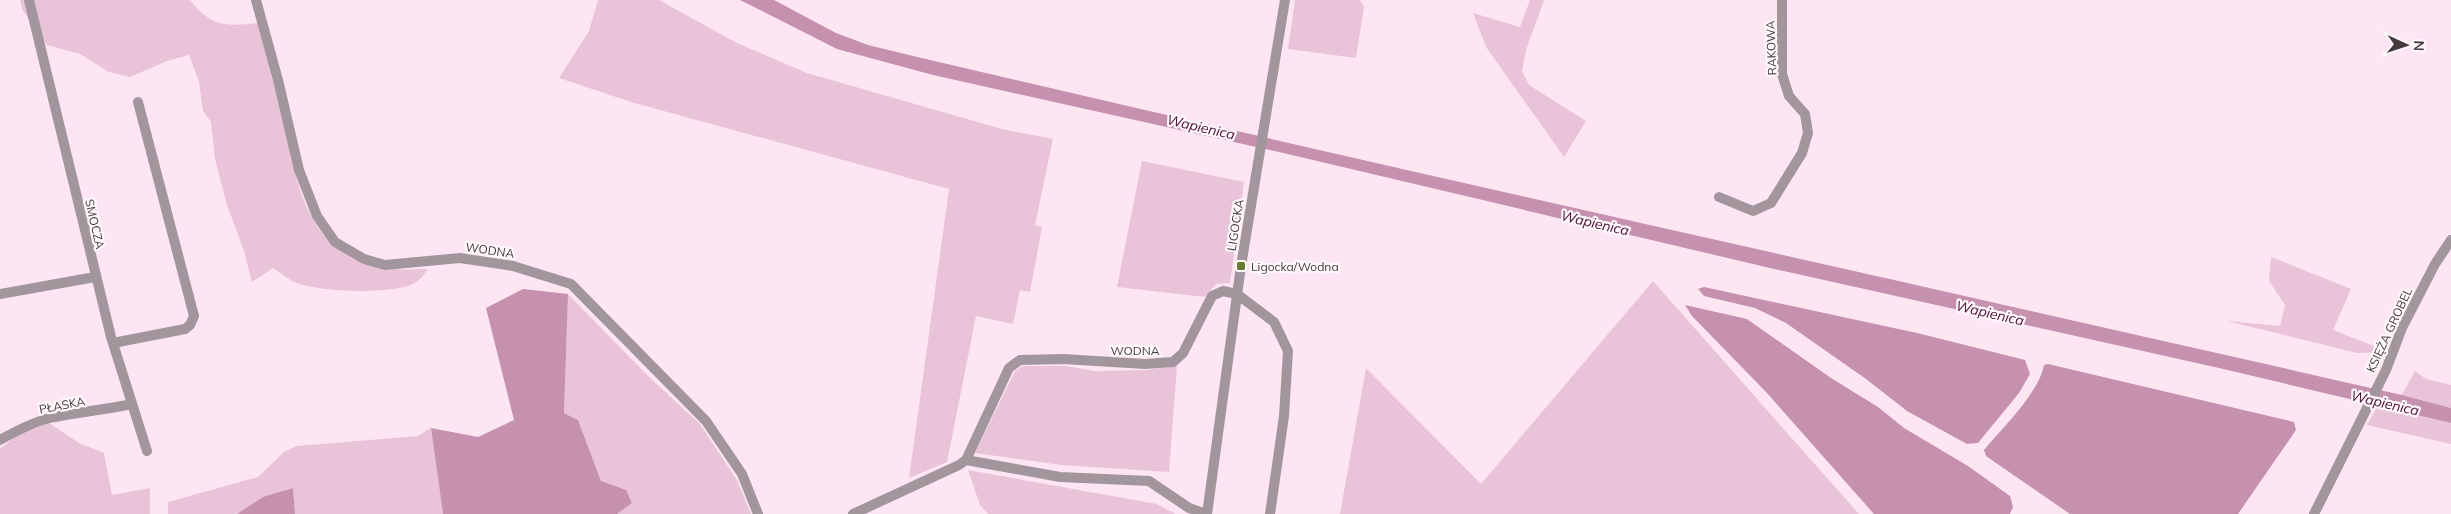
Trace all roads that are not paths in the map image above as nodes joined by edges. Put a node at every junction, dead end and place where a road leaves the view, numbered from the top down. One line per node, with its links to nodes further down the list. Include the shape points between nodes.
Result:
1 (29, 0): 8 (street, SMOCZA)
2 (256, 0): 16 (street, WODNA, via 299,170 317,216 336,242 364,259 385,265 460,258 513,266 571,284 706,421 742,474)
3 (1285, 0): 10 (street, LIGOCKA)
4 (1782, 0): 6 (street, RAKOWA, via 1782,74 1788,96 1805,114 1808,133 1802,153 1771,203 1752,211)
5 (138, 102): 11 (street, via 194,316 185,329)
6 (1719, 197)
7 (2451, 240): 20 (street, KSIĘŻA GROBEL, via 2402,328 2386,370)
8 (95, 276): 9 (street); 11 (street, SMOCZA)
9 (0, 294)
10 (1237, 294): 15 (street, WODNA, via 1223,291 1212,296 1183,353 1173,362 1020,360 1009,368); 18 (street, LIGOCKA); 19 (street, via 1274,322 1288,351 1284,416)
11 (113, 343): 12 (street, SMOCZA)
12 (132, 404): 13 (street, PŁASKA, via 50,418); 14 (street, SMOCZA)
13 (0, 440)
14 (147, 451)
15 (966, 460): 17 (street); 18 (street, via 1060,477 1149,481 1189,508)
16 (758, 514)
17 (853, 514)
18 (1207, 514)
19 (1270, 514)
20 (2314, 514)

